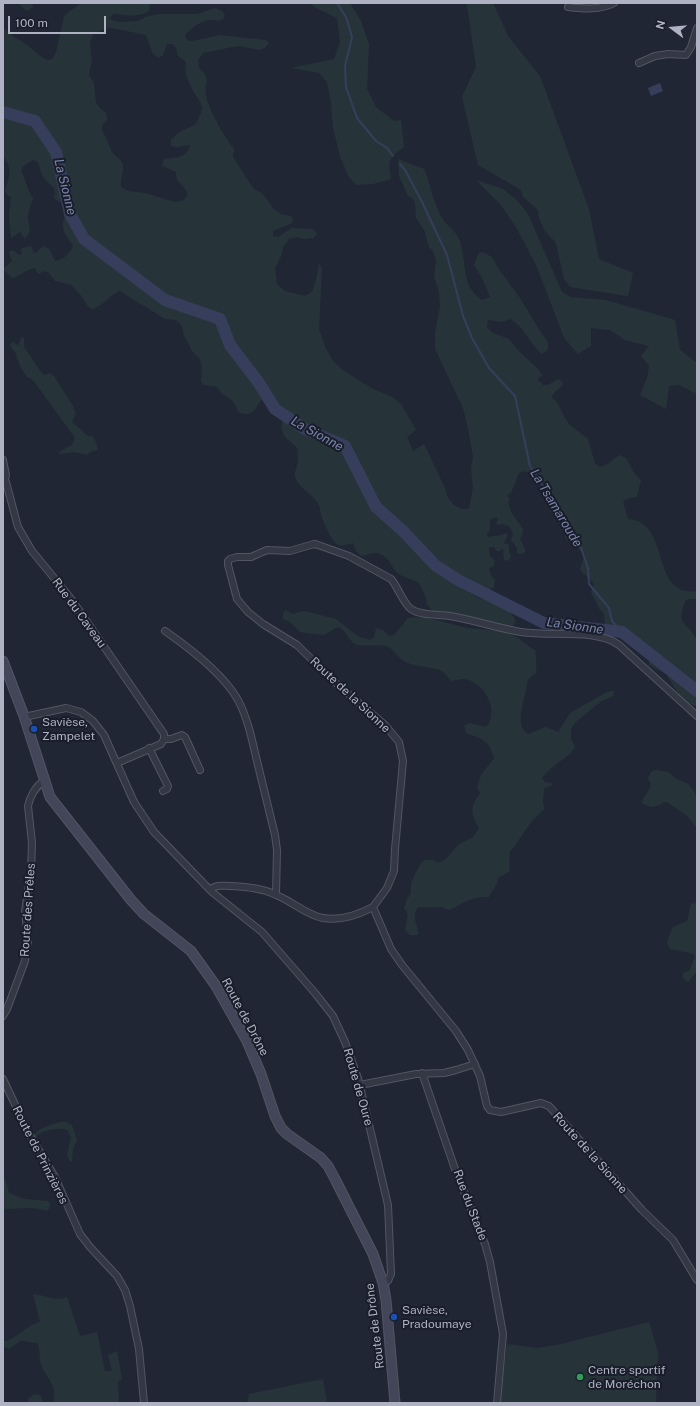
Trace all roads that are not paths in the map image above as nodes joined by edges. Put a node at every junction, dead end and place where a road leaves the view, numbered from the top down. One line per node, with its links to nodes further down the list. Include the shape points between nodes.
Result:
1 (614, 3): 2 (street, via 593,9)
2 (568, 7)
3 (697, 28): 4 (street, via 686,55 655,56)
4 (638, 63)
5 (3, 460): 6 (street, Rue du Caveau, via 6,475)
6 (4, 483): 11 (street, Rue du Caveau, via 18,527 32,551 72,600 164,734)
7 (164, 631): 18 (street, via 220,677 238,700 246,719 275,835)
8 (3, 661): 10 (street, Route de Drône)
9 (697, 716): 19 (street, Route de la Sionne, via 619,645 605,638 525,633 415,611 407,605 391,578 349,556 314,544 290,551 267,550 251,557 230,559 228,566 237,599 248,612 297,645 339,686 385,724 399,742 403,761 394,871 390,884)
10 (24, 717): 13 (street, Route de Oure, via 66,708 81,712 102,731); 15 (street, Route de Drône)
11 (164, 739): 12 (street, via 161,744); 14 (street, via 182,735 185,737)
12 (149, 748): 13 (street); 16 (street, via 168,786)
13 (117, 762): 17 (street, Route de Oure, via 134,802 151,828)
14 (200, 770)
15 (44, 781): 20 (street, Route des Prêles, via 37,786 28,806 32,843 25,961); 26 (street, Route de Drône, via 54,803 125,894 144,914 191,951 216,986 248,1041 278,1124 287,1134 321,1158 331,1172 373,1254)
16 (163, 791)
17 (210, 890): 18 (street, via 216,886 241,886); 24 (street, Route de Oure, via 262,932 333,1016 350,1052)
18 (276, 894): 19 (street, via 323,918 348,917)
19 (374, 907): 21 (street, Route de la Sionne, via 391,949 456,1031)
20 (3, 1016)
21 (475, 1064): 22 (street, via 444,1072); 25 (street, Route de la Sionne, via 490,1110 501,1112 541,1103 549,1106 642,1210 673,1240)
22 (422, 1073): 24 (street); 29 (street, Rue du Stade, via 490,1262 503,1334)
23 (3, 1079): 27 (street, Route de Prinzières, via 28,1132 58,1182 80,1234 117,1276 125,1290 140,1356)
24 (360, 1085): 26 (street, Route de Oure, via 388,1205 391,1274 388,1281)
25 (697, 1280)
26 (383, 1283): 28 (street, Route de Drône)
27 (144, 1403)
28 (394, 1403)
29 (497, 1403)

